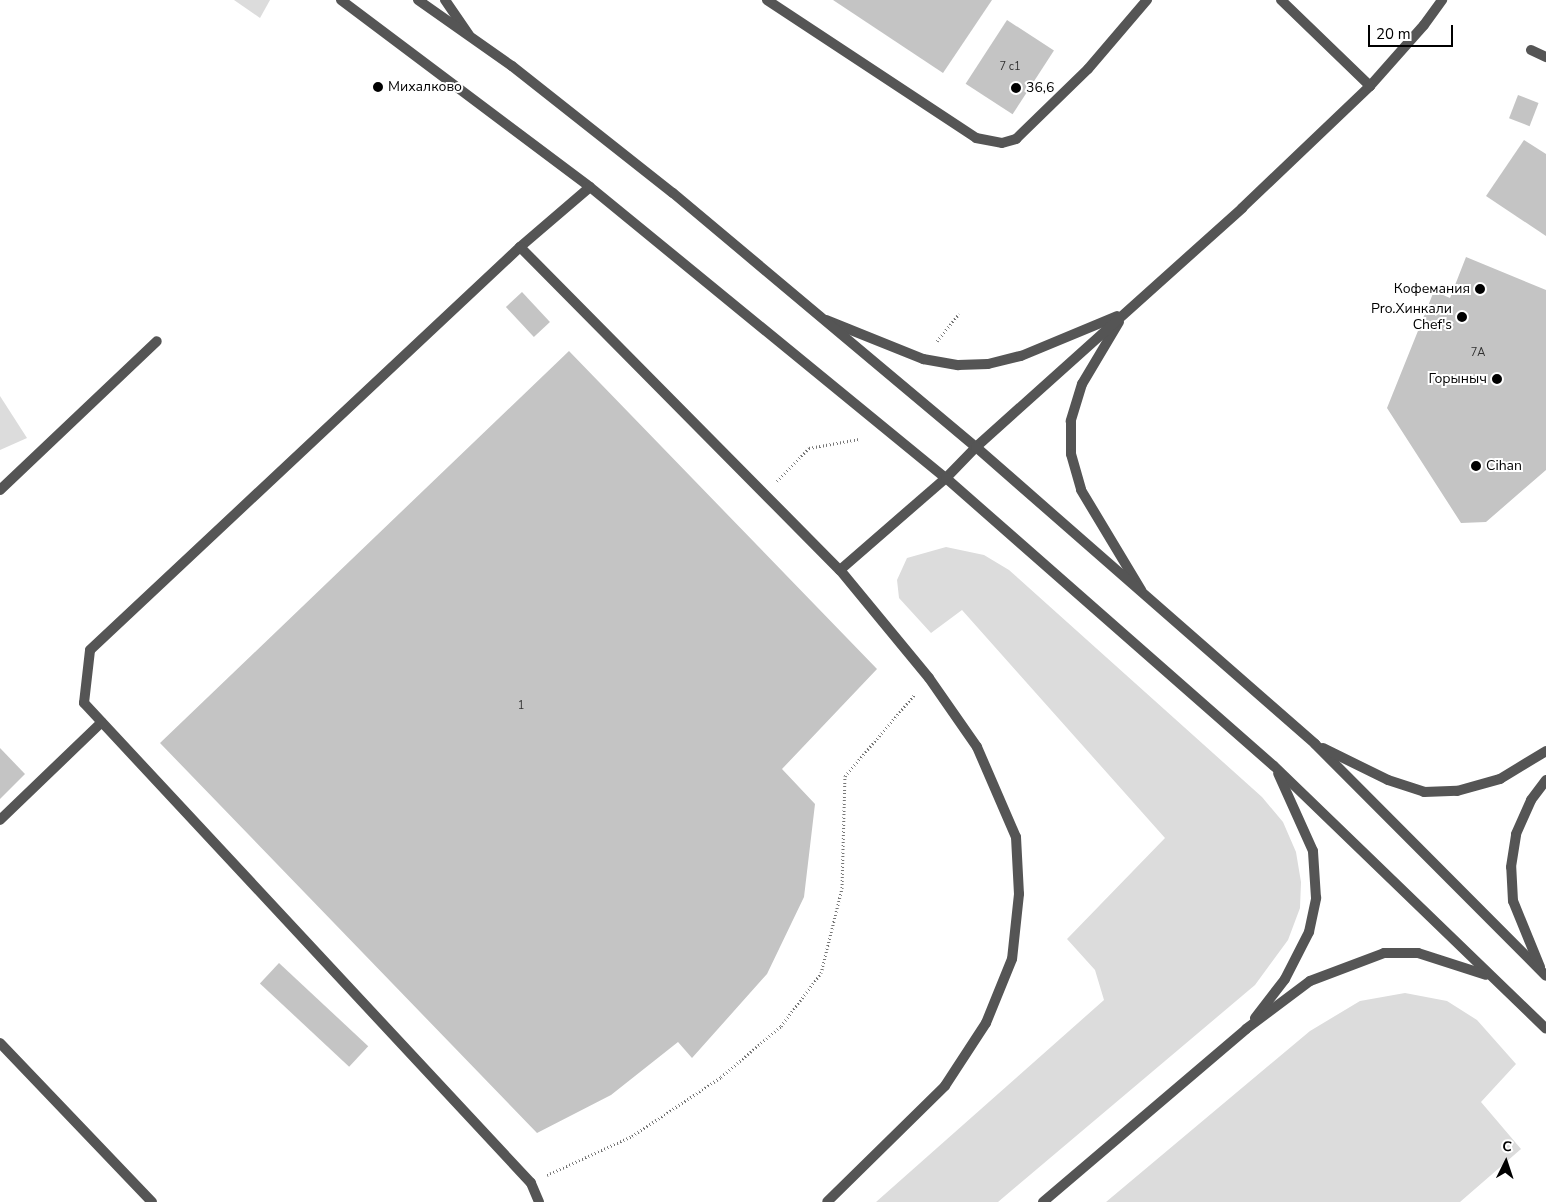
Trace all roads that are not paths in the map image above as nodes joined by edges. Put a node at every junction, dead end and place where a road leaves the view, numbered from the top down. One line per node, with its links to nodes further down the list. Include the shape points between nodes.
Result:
1 (341, 0): 12 (street)
2 (418, 0): 8 (street)
3 (444, 0): 8 (street)
4 (767, 0): 5 (street, via 976,138 1002,144 1016,139 1088,69)
5 (1146, 0)
6 (1281, 0): 11 (street)
7 (1442, 0): 11 (street)
8 (471, 38): 15 (street, via 666,186)
9 (1531, 50): 10 (street)
10 (1546, 57)
11 (1370, 86): 14 (street)
12 (590, 187): 13 (street); 18 (street)
13 (520, 247): 20 (street); 22 (street, via 90,650 84,703)
14 (1125, 313): 15 (street, via 1021,356 988,364 958,365 923,359); 17 (street); 21 (street, via 1082,384 1071,421 1071,454 1081,490)
15 (824, 319): 17 (street)
16 (157, 341): 19 (street)
17 (976, 447): 18 (street); 21 (street)
18 (946, 478): 20 (street); 25 (street)
19 (0, 490)
20 (840, 570): 35 (street, via 929,678 977,747 1016,837 1019,894 1012,959 986,1023 945,1086)
21 (1143, 593): 23 (street)
22 (102, 722): 27 (street); 34 (street, via 531,1183)
23 (1315, 744): 24 (street, via 1388,780 1424,792 1457,791 1500,779); 28 (street)
24 (1546, 751)
25 (1274, 766): 29 (street); 30 (street, via 1314,851 1316,898 1309,932 1285,979)
26 (1546, 780): 28 (street, via 1531,800 1516,834 1511,867 1513,901)
27 (0, 820)
28 (1544, 974)
29 (1490, 977): 30 (street, via 1418,953 1384,953 1310,981); 31 (street)
30 (1246, 1029): 36 (street)
31 (1546, 1029)
32 (0, 1043): 33 (street)
33 (152, 1202)
34 (539, 1202)
35 (827, 1202)
36 (1043, 1202)

